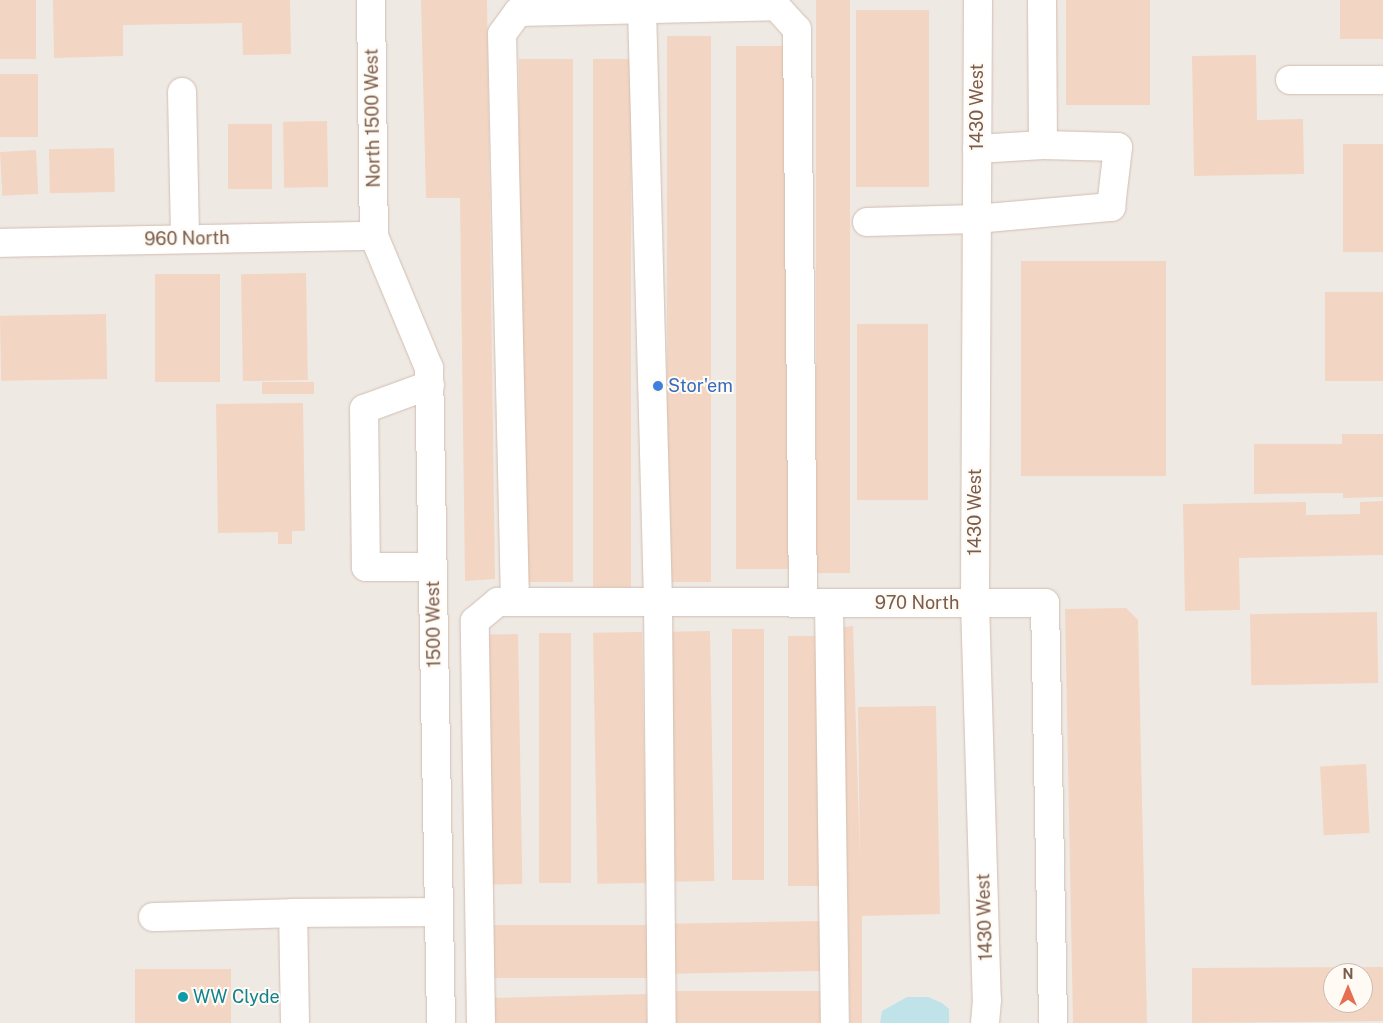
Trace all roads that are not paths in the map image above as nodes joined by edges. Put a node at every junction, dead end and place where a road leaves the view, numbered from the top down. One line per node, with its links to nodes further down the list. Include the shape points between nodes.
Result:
1 (371, 0): 12 (street, North 1500 West)
2 (978, 0): 9 (street, 1430 West)
3 (1042, 0): 8 (street)
4 (642, 8): 17 (street, via 518,12 502,34); 18 (street); 19 (street, via 776,6 797,29)
5 (1290, 80): 6 (street)
6 (1383, 80)
7 (182, 92): 13 (street)
8 (1043, 145): 9 (street); 10 (street, via 1118,147 1111,207)
9 (977, 149): 10 (street, 1430 West)
10 (976, 219): 11 (street); 20 (street, 1430 West)
11 (867, 222)
12 (374, 236): 13 (street, 960 North); 15 (street, 1500 West, via 429,368)
13 (185, 239): 14 (street, 960 North)
14 (0, 243)
15 (430, 385): 16 (street, 1500 West); 16 (street, via 364,409 366,567)
16 (433, 567): 22 (street, 1500 West)
17 (515, 602): 18 (street, 970 North); 26 (street, 970 North, via 498,602 475,620)
18 (658, 602): 19 (street, 970 North); 27 (street)
19 (816, 603): 20 (street, 970 North); 28 (street)
20 (974, 603): 29 (street, 1430 West, via 987,1000); 30 (street, 970 North, via 1045,603)
21 (293, 912): 22 (street); 23 (street); 24 (street)
22 (440, 912): 25 (street, 1500 West)
23 (153, 917)
24 (295, 1023)
25 (441, 1023)
26 (481, 1023)
27 (662, 1023)
28 (835, 1023)
29 (985, 1023)
30 (1053, 1023)

